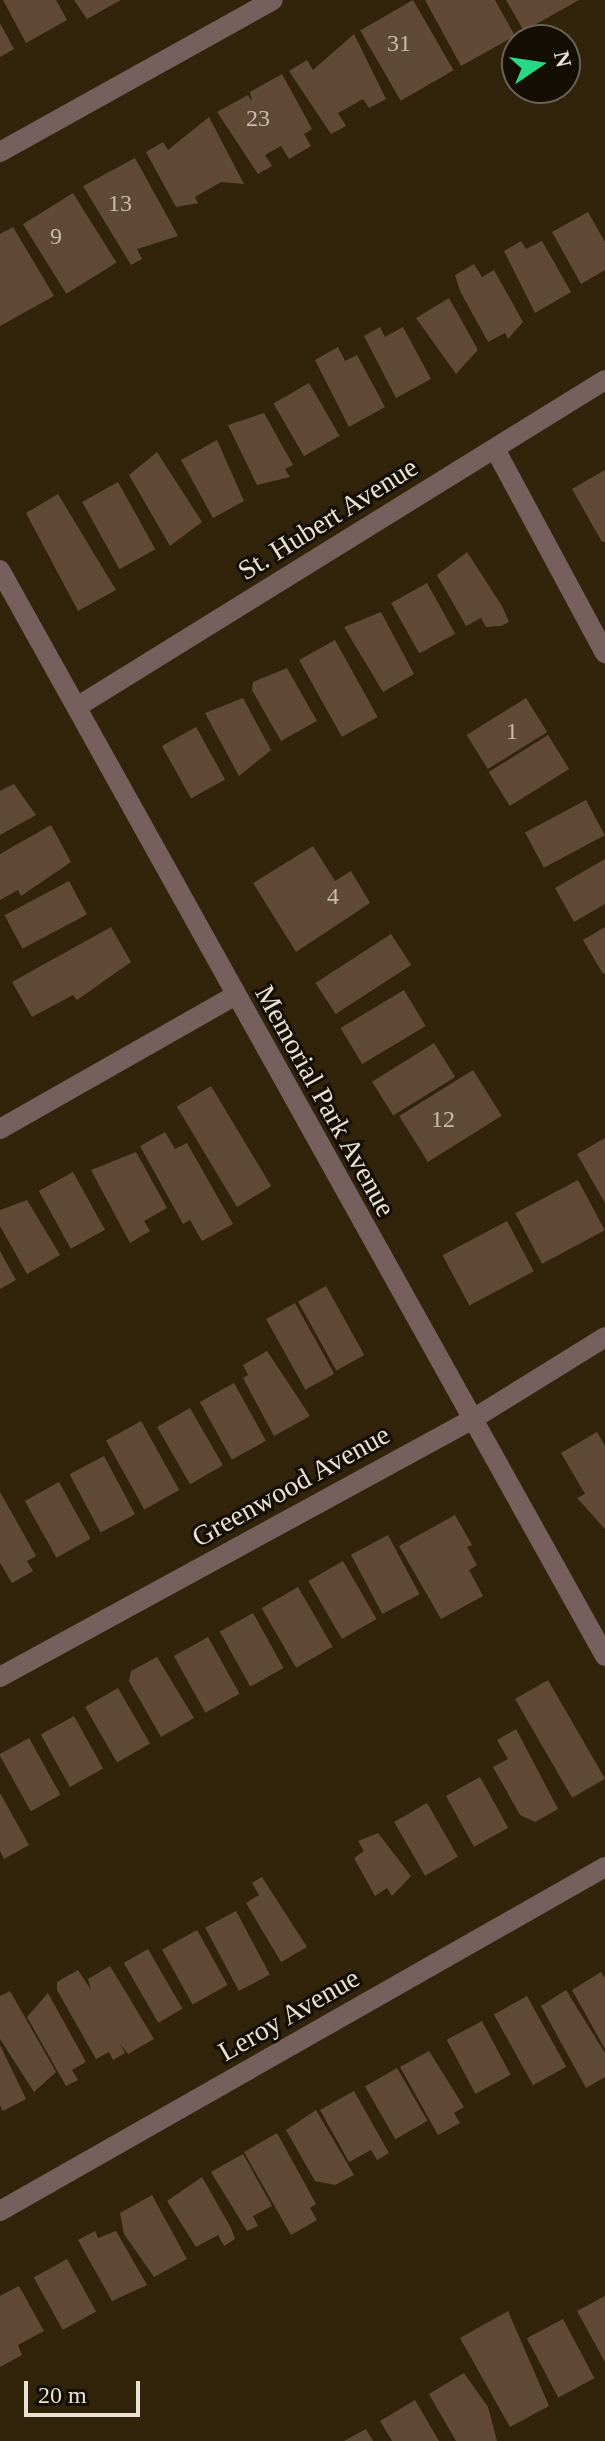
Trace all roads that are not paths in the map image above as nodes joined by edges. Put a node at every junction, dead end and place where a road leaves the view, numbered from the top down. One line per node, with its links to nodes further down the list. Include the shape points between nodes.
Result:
1 (273, 0): 2 (street)
2 (0, 152)
3 (605, 380): 4 (street, St. Hubert Avenue)
4 (495, 449): 6 (street); 7 (street, St. Hubert Avenue)
5 (0, 570): 7 (street, Memorial Park Avenue)
6 (605, 653)
7 (80, 705): 8 (street, Memorial Park Avenue)
8 (234, 996): 9 (street); 11 (street, Memorial Park Avenue)
9 (0, 1129)
10 (605, 1337): 11 (street, Greenwood Avenue)
11 (473, 1419): 12 (street, Memorial Park Avenue); 13 (street, Greenwood Avenue)
12 (605, 1656)
13 (0, 1677)
14 (605, 1867): 15 (street, Leroy Avenue)
15 (0, 2211)

